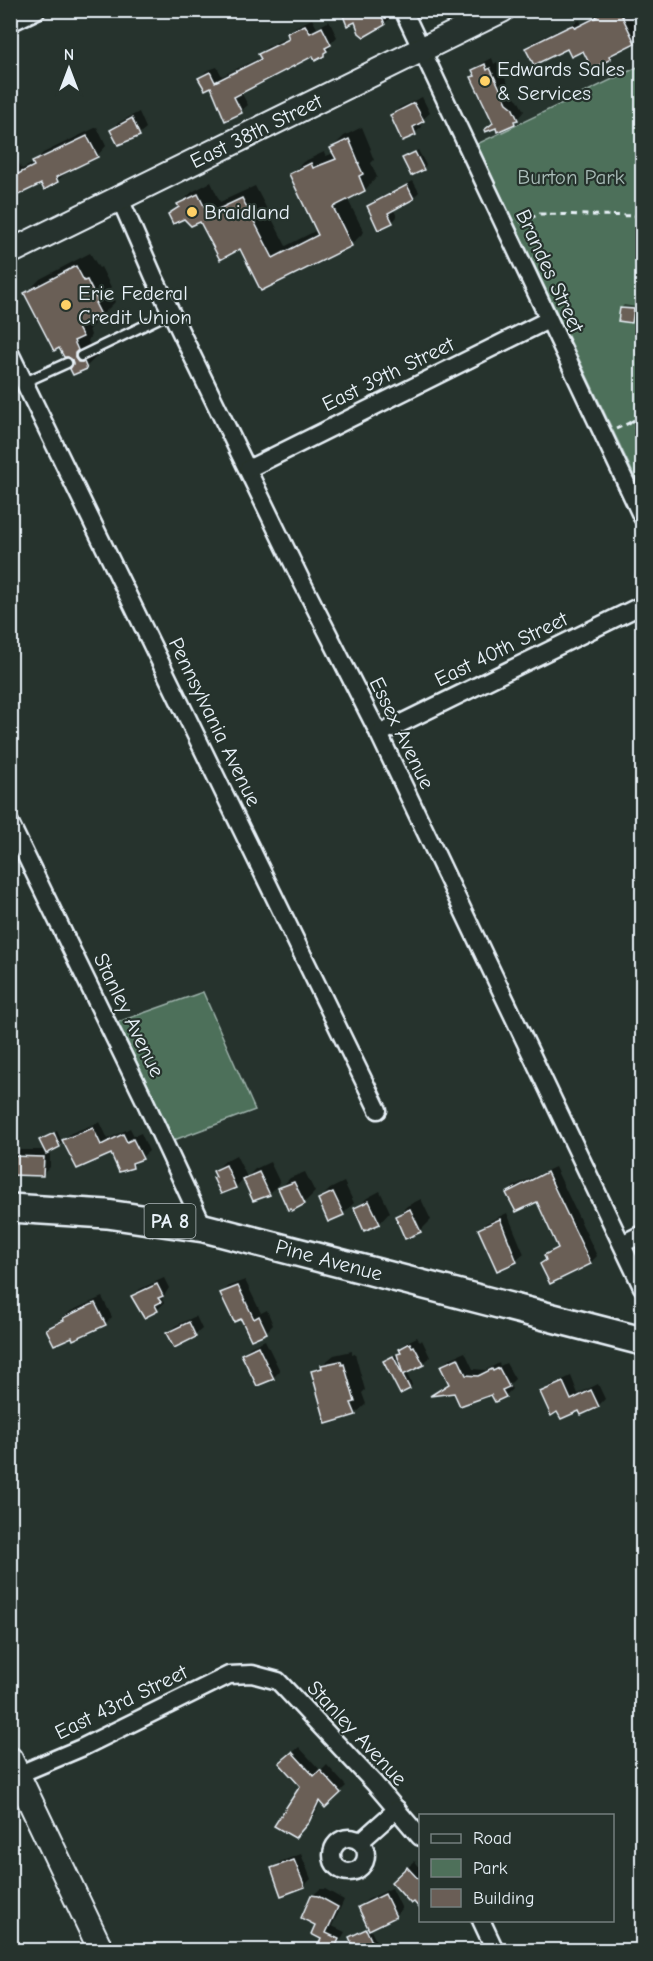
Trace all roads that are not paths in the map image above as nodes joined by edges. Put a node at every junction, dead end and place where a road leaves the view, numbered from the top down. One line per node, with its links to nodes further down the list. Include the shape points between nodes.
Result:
1 (37, 10): 4 (street)
2 (403, 10): 5 (street, Brandes Street)
3 (502, 10): 5 (main road, East 38th Street)
4 (10, 23)
5 (421, 50): 6 (main road, East 38th Street); 9 (street, Brandes Street)
6 (120, 199): 7 (main road, East 38th Street); 8 (street, Essex Avenue)
7 (10, 252)
8 (172, 312): 11 (lane); 14 (street, Essex Avenue)
9 (548, 320): 14 (street, East 39th Street); 15 (street, Brandes Street)
10 (10, 353): 13 (street, Pennsylvania Avenue)
11 (81, 356)
12 (67, 363): 13 (lane)
13 (25, 382): 19 (street, Pennsylvania Avenue)
14 (248, 469): 17 (street, Essex Avenue)
15 (642, 517)
16 (642, 605): 17 (street, East 40th Street)
17 (379, 734): 23 (street, Essex Avenue)
18 (10, 823): 21 (street, Stanley Avenue)
19 (378, 1110)
20 (10, 1208): 21 (main road, Pine Avenue / PA 8, via 107,1214)
21 (204, 1228): 25 (main road, Pine Avenue / PA 8)
22 (642, 1234): 23 (street)
23 (622, 1244): 24 (street, Essex Avenue)
24 (642, 1287)
25 (642, 1341)
26 (252, 1674): 27 (street, East 43rd Street, via 229,1675 81,1748); 28 (street, Stanley Avenue, via 278,1681)
27 (13, 1770): 32 (main road)
28 (397, 1809): 29 (street, Stanley Avenue); 30 (street)
29 (419, 1836)
30 (360, 1842)
31 (482, 1922): 33 (street)
32 (100, 1950)
33 (495, 1950)

